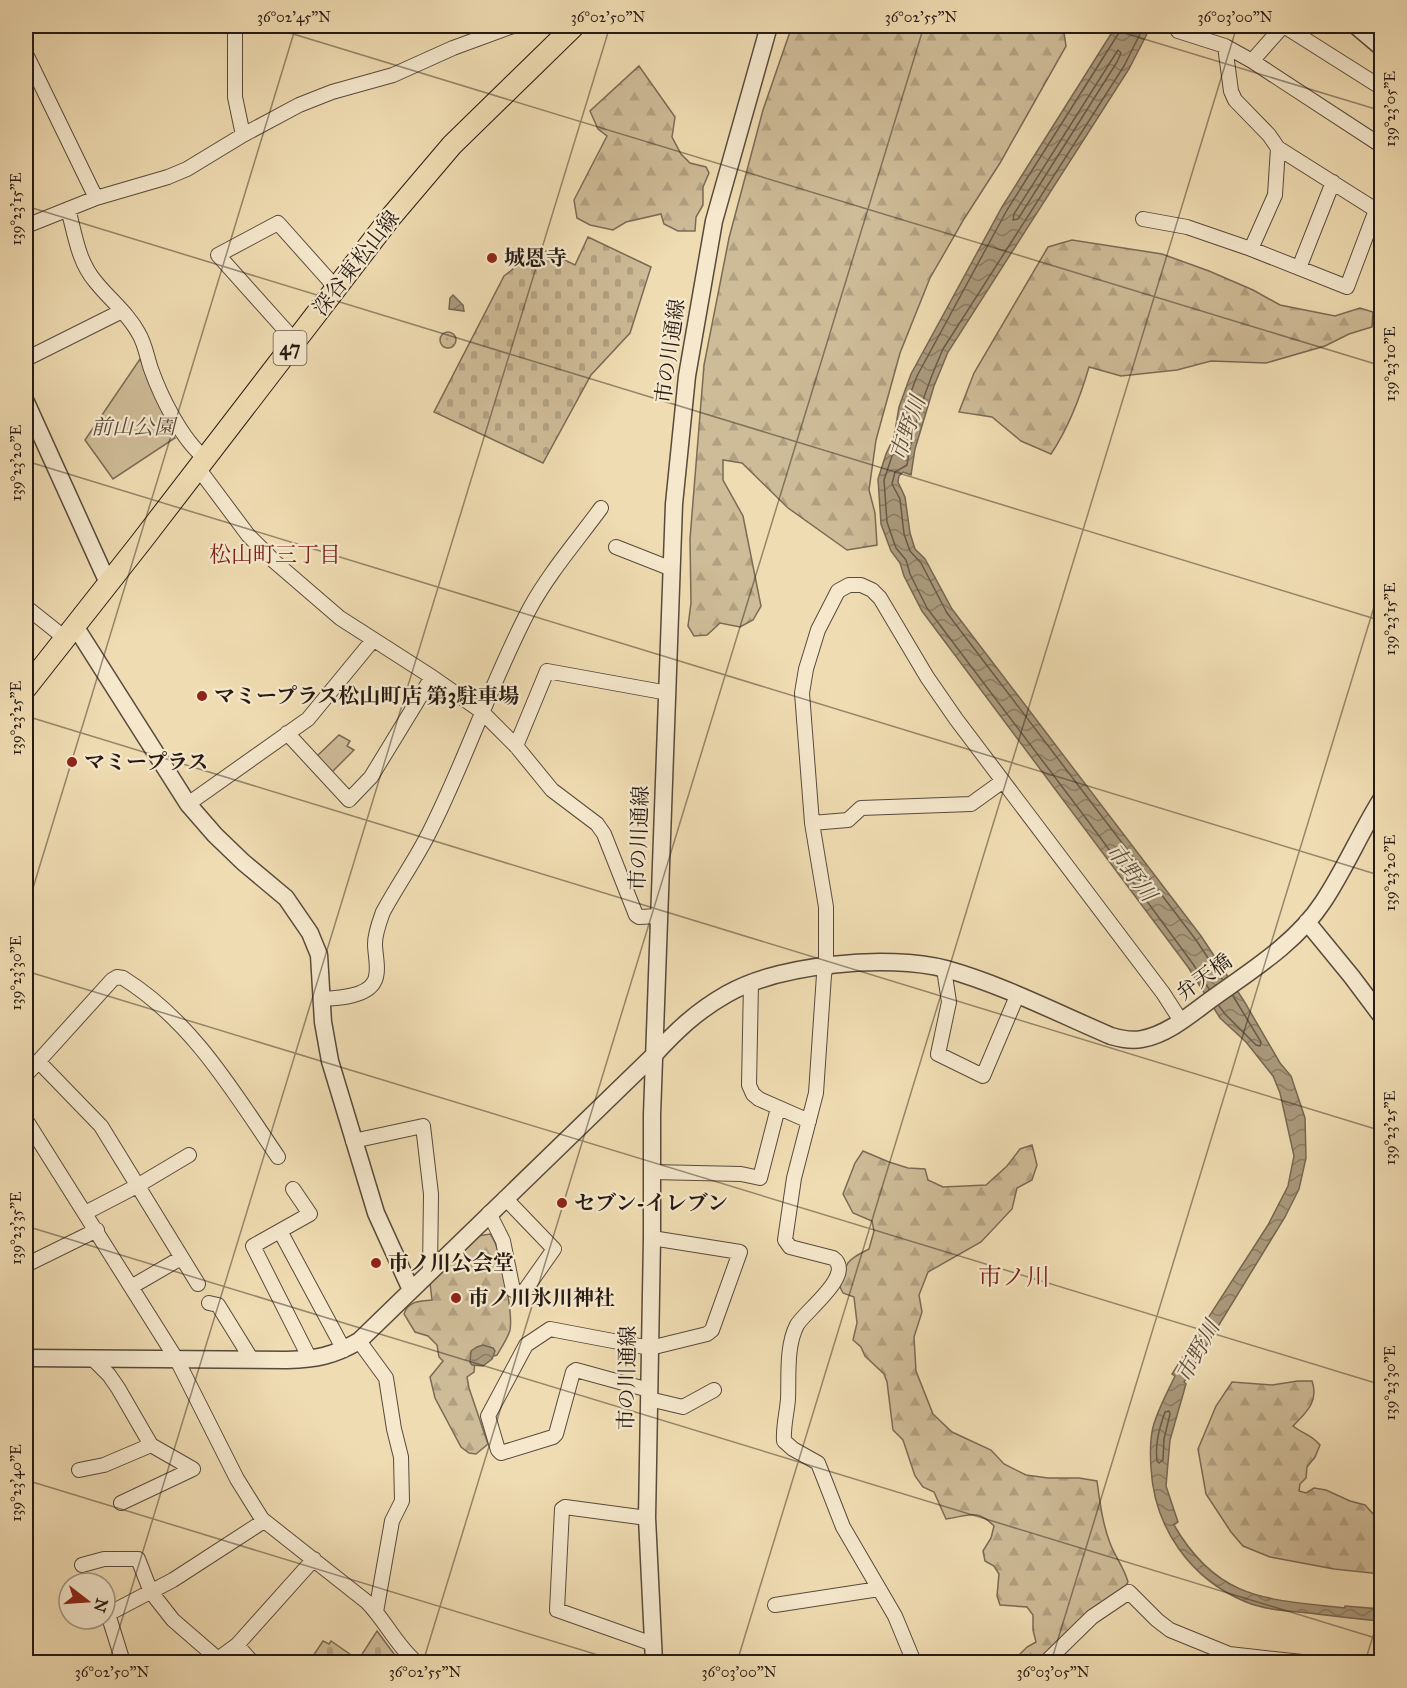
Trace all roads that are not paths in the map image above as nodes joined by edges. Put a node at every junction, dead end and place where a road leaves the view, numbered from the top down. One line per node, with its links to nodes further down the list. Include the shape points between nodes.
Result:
1 (235, 26): 13 (street, via 235,97)
2 (513, 26): 13 (street, via 393,75 299,105)
3 (574, 26): 24 (main road, 深谷東松山線 / 47, via 452,145)
4 (769, 26): 32 (street, 市の川通線, via 714,221 704,276 680,440)
5 (1182, 26): 8 (street, via 1178,31)
6 (1284, 26): 11 (street); 12 (street)
7 (1356, 26): 9 (street)
8 (1225, 46): 11 (street); 15 (street, via 1235,100)
9 (1382, 48)
10 (26, 54): 17 (street)
11 (1252, 62): 14 (street)
12 (1382, 87)
13 (243, 135): 17 (street, via 187,169)
14 (1382, 146)
15 (1278, 148): 16 (street); 22 (street, via 1275,195)
16 (1333, 182): 19 (street); 23 (street)
17 (96, 198): 18 (street)
18 (68, 209): 21 (street); 25 (street, via 85,267)
19 (1379, 212): 23 (street, via 1347,287)
20 (1143, 219): 22 (street, via 1187,227)
21 (26, 226)
22 (1251, 249): 23 (street)
23 (1299, 268)
24 (336, 288): 26 (main road, 深谷東松山線 / 47); 26 (street, via 278,223 218,255)
25 (122, 311): 27 (street); 29 (street, via 140,334 152,371 180,430)
26 (295, 341): 29 (main road, 深谷東松山線 / 47)
27 (26, 359)
28 (26, 402): 33 (street)
29 (201, 463): 33 (main road, 深谷東松山線 / 47); 36 (street, via 248,535 340,618)
30 (601, 508): 40 (street, via 530,607)
31 (616, 547): 32 (street)
32 (672, 569): 39 (street, 市の川通線)
33 (108, 583): 35 (main road, 深谷東松山線 / 47)
34 (26, 607): 35 (street)
35 (70, 632): 38 (main road, 深谷東松山線 / 47); 45 (street)
36 (373, 640): 37 (street); 41 (street, via 308,719)
37 (432, 677): 40 (street); 41 (street, via 371,777 349,800)
38 (26, 688)
39 (668, 693): 42 (street, via 547,671); 47 (street, 市の川通線)
40 (481, 711): 42 (street); 53 (street, via 430,831 378,926 374,983 351,995)
41 (287, 733): 45 (street)
42 (516, 746): 47 (street, via 552,790 597,824 636,915)
43 (1003, 781): 46 (street, via 971,804 861,808 848,820); 46 (street, via 927,677 880,598 861,585 849,585 838,591 818,630 803,685); 55 (street)
44 (1382, 798): 48 (street, 弁天橋, via 1323,903)
45 (188, 804): 53 (street, via 298,914 319,955)
46 (812, 823): 49 (street, via 826,907)
47 (659, 916): 56 (street, 市の川通線)
48 (1307, 922): 54 (street); 55 (street, 弁天橋, via 1254,969)
49 (826, 966): 50 (street, 弁天橋, via 892,962); 51 (street, 弁天橋); 61 (street, via 816,1093)
50 (944, 969): 52 (street, 弁天橋); 52 (street, via 949,1002 939,1054 982,1076)
51 (751, 983): 56 (street, 弁天橋, via 683,1023); 59 (street, via 749,1085 759,1099)
52 (1017, 996): 55 (street, 弁天橋, via 1126,1040 1151,1036)
53 (322, 999): 62 (street, via 330,1061)
54 (1382, 1017)
55 (1181, 1021)
56 (654, 1055): 65 (street, 市の川通線); 68 (street, 弁天橋)
57 (38, 1061): 58 (street); 64 (street, via 112,980 123,978 189,1032); 66 (street, via 101,1126)
58 (26, 1075)
59 (778, 1108): 61 (street); 65 (street, via 760,1178)
60 (26, 1120): 69 (street)
61 (809, 1121): 98 (street, via 794,1178 785,1240 790,1247 833,1258 839,1273 796,1326 784,1441 818,1463 843,1527)
62 (353, 1141): 76 (street, via 423,1126 431,1194); 79 (street, via 376,1213)
63 (189, 1155): 66 (street)
64 (278, 1157)
65 (652, 1172): 73 (street, 市の川通線)
66 (137, 1186): 69 (street); 74 (street)
67 (293, 1189): 72 (street, via 310,1214)
68 (505, 1198): 70 (street, 弁天橋); 70 (street, via 554,1249 523,1293 513,1290 503,1240)
69 (85, 1213): 71 (street)
70 (489, 1214): 76 (street, 弁天橋)
71 (97, 1230): 75 (street); 78 (street)
72 (280, 1231): 83 (street); 86 (street, via 253,1246)
73 (652, 1238): 82 (street, 市の川通線); 82 (street, via 740,1252 712,1330)
74 (181, 1258): 77 (street); 78 (street)
75 (26, 1265)
76 (430, 1271): 79 (street, 弁天橋)
77 (198, 1284)
78 (131, 1287): 87 (street)
79 (411, 1290): 81 (street, 弁天橋)
80 (209, 1303): 88 (street, via 218,1305)
81 (359, 1341): 83 (street, 弁天橋); 101 (street, via 386,1378 401,1457 402,1501 392,1521)
82 (650, 1348): 90 (street, 市の川通線); 90 (street, via 550,1329 526,1345 488,1416 501,1454 556,1434 576,1370)
83 (344, 1350): 86 (street, 弁天橋)
84 (26, 1358): 85 (street, 弁天橋)
85 (92, 1358): 87 (street, 弁天橋); 91 (street, via 118,1388)
86 (310, 1359): 88 (street, 弁天橋)
87 (177, 1360): 88 (street, 弁天橋); 95 (street, via 237,1479)
88 (252, 1360)
89 (714, 1390): 90 (street, via 683,1407)
90 (649, 1394): 94 (street, 市の川通線)
91 (151, 1445): 92 (street, via 104,1465); 93 (street, via 193,1469)
92 (79, 1470)
93 (121, 1503)
94 (647, 1518): 102 (street, 市の川通線); 102 (street, via 562,1509 557,1610)
95 (264, 1521): 96 (street); 99 (street)
96 (314, 1559): 101 (street); 103 (street)
97 (82, 1565): 99 (street, via 104,1559 138,1559)
98 (879, 1589): 100 (street); 110 (street)
99 (151, 1592): 105 (street, via 173,1620); 106 (street, via 108,1614)
100 (775, 1605)
101 (376, 1612): 108 (street)
102 (653, 1644): 109 (street, 市の川通線)
103 (237, 1645): 105 (street); 107 (street)
104 (1228, 1658): 111 (street, via 1170,1630 1129,1592 1092,1617); 112 (street)
105 (216, 1661)
106 (123, 1662)
107 (252, 1662)
108 (416, 1662)
109 (654, 1662)
110 (914, 1662)
111 (1046, 1662)
112 (1302, 1662)

